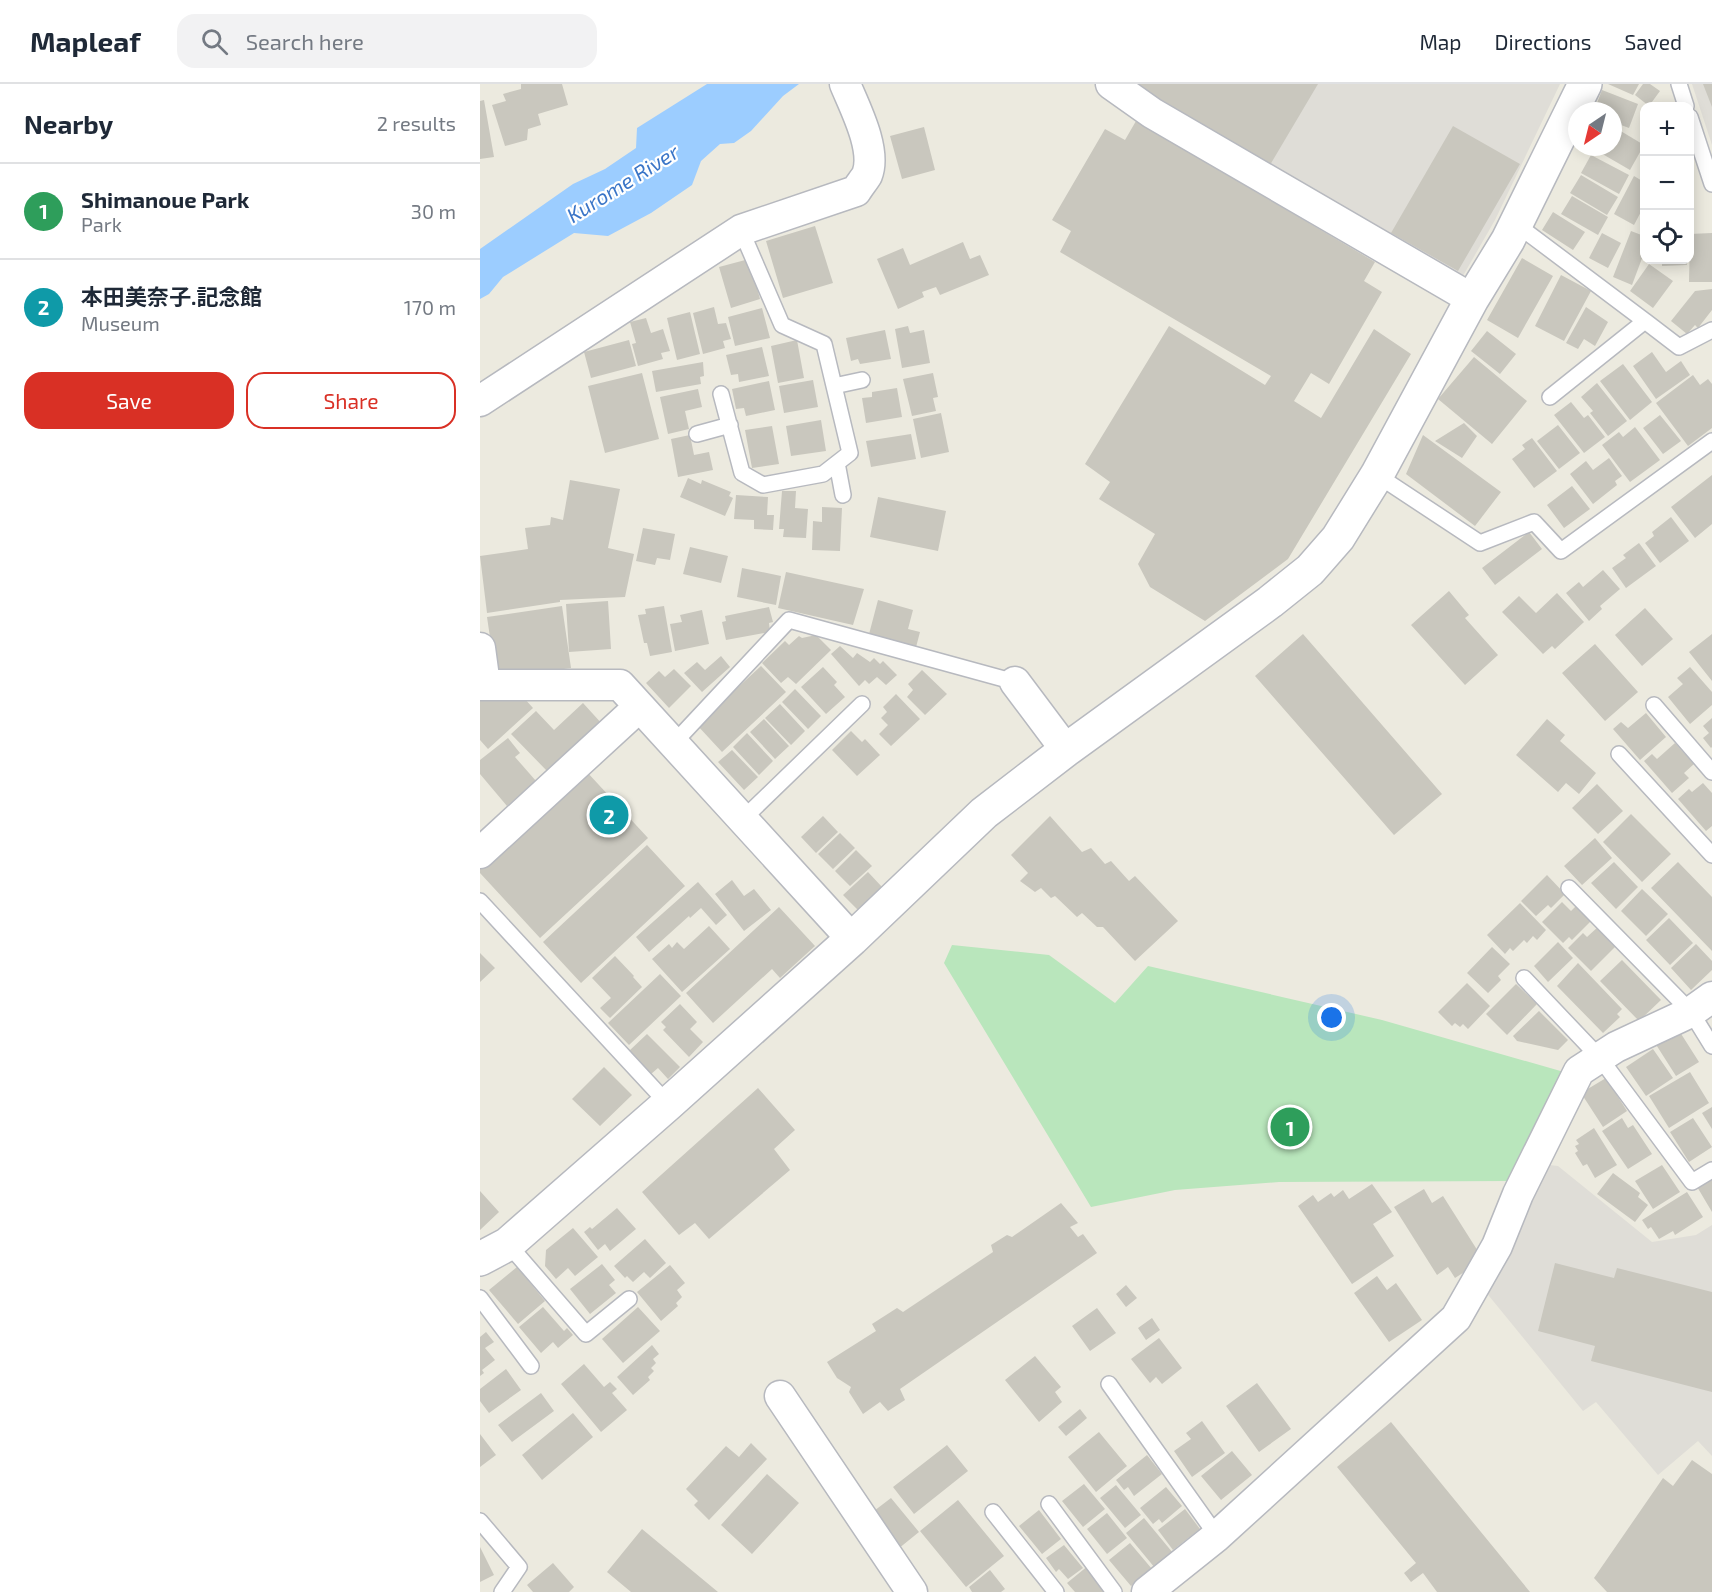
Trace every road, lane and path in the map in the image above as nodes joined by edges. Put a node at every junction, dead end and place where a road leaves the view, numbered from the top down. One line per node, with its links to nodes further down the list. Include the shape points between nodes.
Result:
1 (1111, 84): 10 (street, via 1152,113)
2 (1585, 84): 8 (street)
3 (1679, 84): 5 (lane)
4 (850, 96): 9 (street, via 869,149 867,175 856,191)
5 (1685, 102)
6 (1694, 132): 7 (lane)
7 (1712, 184)
8 (1516, 224): 10 (street); 11 (lane)
9 (741, 230): 14 (lane, via 782,324 824,344); 17 (street)
10 (1472, 299): 22 (street)
11 (1645, 321): 12 (lane, via 1679,347); 16 (lane)
12 (1712, 330)
13 (862, 380): 14 (lane)
14 (834, 386): 21 (lane, via 850,453)
15 (722, 394): 18 (lane)
16 (1550, 397)
17 (480, 401)
18 (730, 425): 19 (lane); 21 (lane, via 742,473 764,484 823,474)
19 (697, 434)
20 (1712, 441): 22 (lane, via 1562,550 1534,522 1480,543)
21 (837, 463): 23 (lane)
22 (1377, 475): 31 (street, via 1338,538 1310,570)
23 (843, 495)
24 (480, 648): 26 (street)
25 (1015, 682): 30 (lane, via 789,620); 31 (street)
26 (482, 685): 29 (street, via 620,685)
27 (862, 704): 34 (lane)
28 (1654, 705): 33 (lane)
29 (639, 707): 30 (street); 35 (street)
30 (673, 744): 34 (street)
31 (1066, 750): 39 (street, via 984,813)
32 (1618, 754): 36 (lane)
33 (1712, 772)
34 (742, 820): 39 (street)
35 (480, 853)
36 (1712, 855)
37 (1569, 888): 41 (lane)
38 (480, 901): 44 (lane)
39 (852, 939): 44 (street)
40 (1524, 978): 43 (lane)
41 (1701, 1005): 42 (lane); 43 (street)
42 (1712, 1046)
43 (1600, 1058): 45 (lane, via 1692,1182); 56 (street, via 1579,1071 1518,1194 1497,1246 1456,1318)
44 (668, 1104): 46 (street)
45 (1712, 1170)
46 (508, 1244): 47 (street); 49 (lane, via 586,1334)
47 (480, 1259)
48 (480, 1298): 50 (lane)
49 (629, 1299)
50 (531, 1366)
51 (1109, 1384): 56 (lane)
52 (780, 1396): 58 (street)
53 (1049, 1504): 60 (lane)
54 (993, 1512): 59 (lane)
55 (480, 1521): 57 (lane, via 519,1567)
56 (1217, 1536): 61 (street)
57 (502, 1592)
58 (912, 1592)
59 (1056, 1592)
60 (1114, 1592)
61 (1148, 1592)

